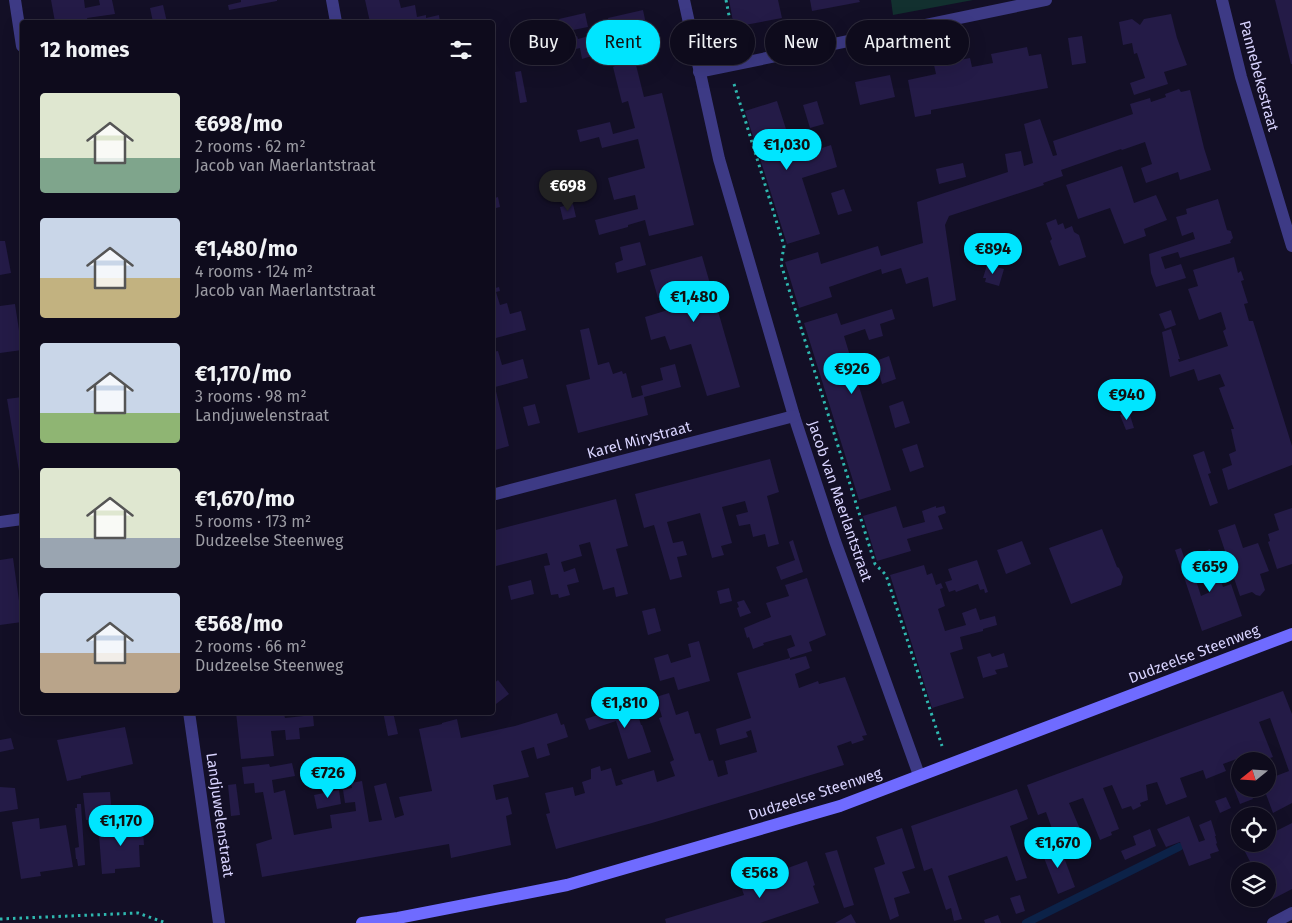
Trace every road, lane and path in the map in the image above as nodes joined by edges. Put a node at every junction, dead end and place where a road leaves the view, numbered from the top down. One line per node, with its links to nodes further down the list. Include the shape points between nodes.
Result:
1 (15, 0): 9 (street)
2 (332, 0): 7 (street)
3 (684, 0): 13 (street, Jacob van Maerlantstraat)
4 (726, 0): 8 (path)
5 (1046, 0): 10 (street)
6 (1222, 0): 14 (street, Pannebekestraat, via 1241,77)
7 (336, 20)
8 (730, 20)
9 (20, 33)
10 (755, 61)
11 (734, 65): 13 (street)
12 (739, 65): 21 (path, via 733,85 784,246 781,264 875,564 886,575)
13 (699, 72): 15 (street, Jacob van Maerlantstraat, via 719,159)
14 (1292, 246)
15 (794, 416): 16 (street, Karel Mirystraat); 22 (street, Jacob van Maerlantstraat)
16 (495, 494)
17 (20, 519): 18 (street)
18 (0, 522)
19 (1292, 634): 21 (main road, Dudzeelse Steenweg)
20 (189, 715): 26 (street, Landjuwelenstraat)
21 (948, 765): 22 (main road, Dudzeelse Steenweg)
22 (919, 776): 27 (main road, Dudzeelse Steenweg, via 840,806 567,885)
23 (1292, 913): 28 (street)
24 (0, 919): 25 (path, via 138,913)
25 (166, 923)
26 (219, 923)
27 (362, 923)
28 (1273, 923)

